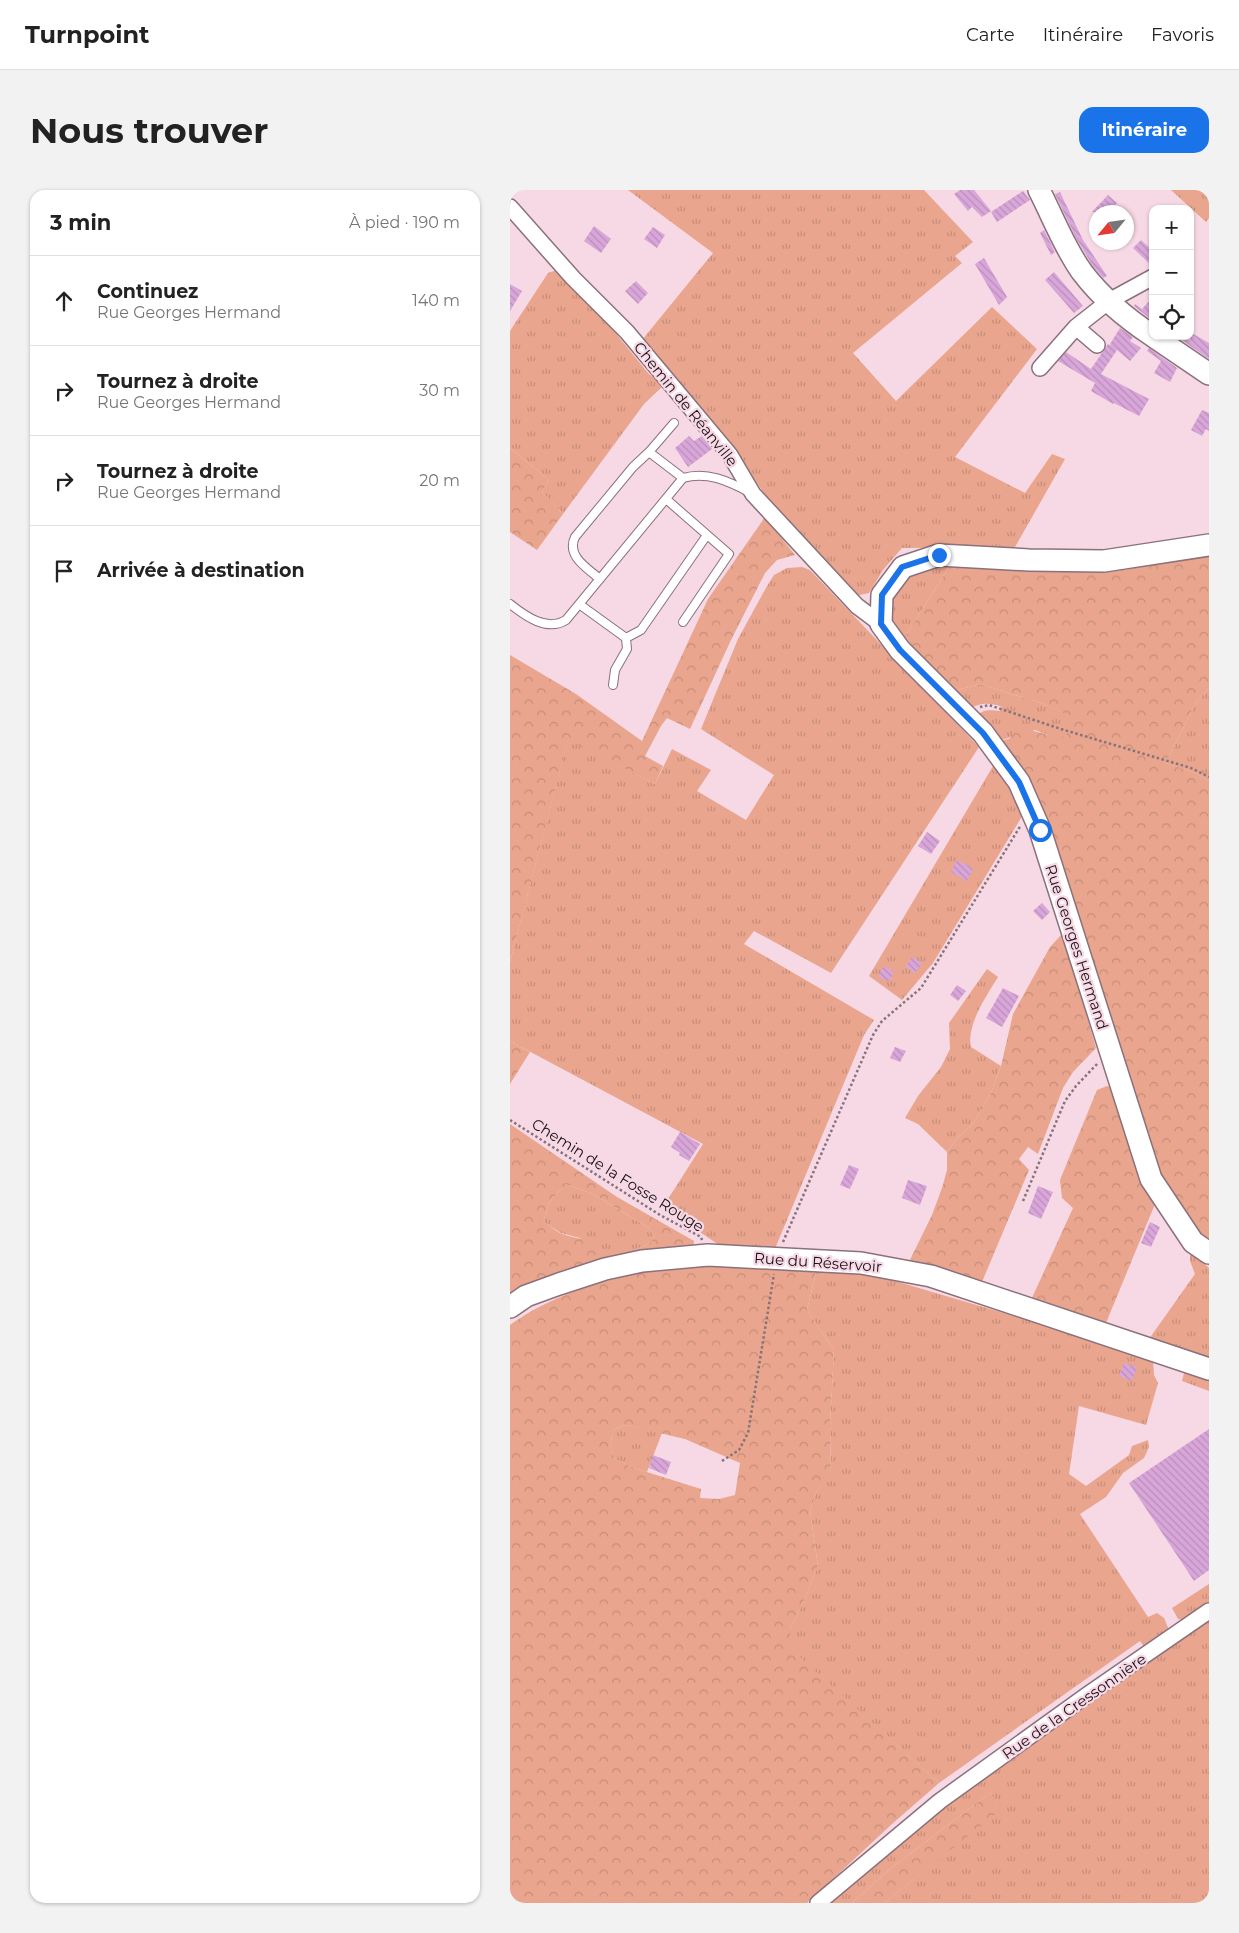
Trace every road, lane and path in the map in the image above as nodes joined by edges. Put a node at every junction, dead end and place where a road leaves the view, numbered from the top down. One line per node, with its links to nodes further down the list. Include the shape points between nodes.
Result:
1 (1039, 190): 4 (street, via 1082,272)
2 (510, 207): 14 (street, Chemin de Réanville, via 573,278 627,332 730,454)
3 (1149, 279): 4 (street)
4 (1109, 301): 5 (street); 6 (street, via 1125,318)
5 (1076, 327): 8 (street); 9 (street)
6 (1149, 333)
7 (1159, 340): 10 (street)
8 (1097, 345)
9 (1040, 368)
10 (1209, 374)
11 (674, 423): 12 (lane)
12 (649, 452): 13 (lane); 18 (lane, via 575,537 572,552)
13 (683, 478): 14 (lane, via 705,475 730,482); 15 (lane)
14 (753, 494): 22 (street, Chemin de Réanville, via 857,606)
15 (666, 499): 16 (lane); 18 (lane)
16 (707, 535): 21 (lane, via 729,554); 23 (lane, via 641,630)
17 (1209, 545): 22 (street, via 1104,561 939,555 902,567 882,595)
18 (600, 579): 20 (lane)
19 (510, 604): 20 (lane, via 550,625 566,620)
20 (579, 604): 23 (lane)
21 (683, 622)
22 (881, 624): 25 (street, Rue Georges Hermand, via 900,650)
23 (626, 638): 24 (lane, via 626,649 615,670)
24 (613, 685)
25 (966, 716): 26 (path, via 989,705 1191,768); 27 (street, Rue Georges Hermand, via 983,733 1019,782)
26 (1209, 777)
27 (1031, 809): 28 (street, Rue Georges Hermand); 33 (path, via 920,988 882,1022 873,1035)
28 (1108, 1045): 30 (path, via 1102,1059 1065,1101); 31 (street, Rue Georges Hermand, via 1151,1179 1193,1242)
29 (510, 1120): 32 (path, Chemin de la Fosse Rouge, via 660,1215 701,1237)
30 (1023, 1201)
31 (1209, 1254)
32 (708, 1255): 33 (street, Rue du Réservoir); 34 (street, Rue du Réservoir, via 642,1261 605,1269 526,1296)
33 (776, 1258): 35 (street, Rue du Réservoir, via 861,1263 931,1276); 36 (path, via 748,1433 739,1450)
34 (510, 1306)
35 (1209, 1369)
36 (722, 1461)
37 (1209, 1611): 38 (street, Rue de la Cressonnière, via 940,1801)
38 (818, 1903)

